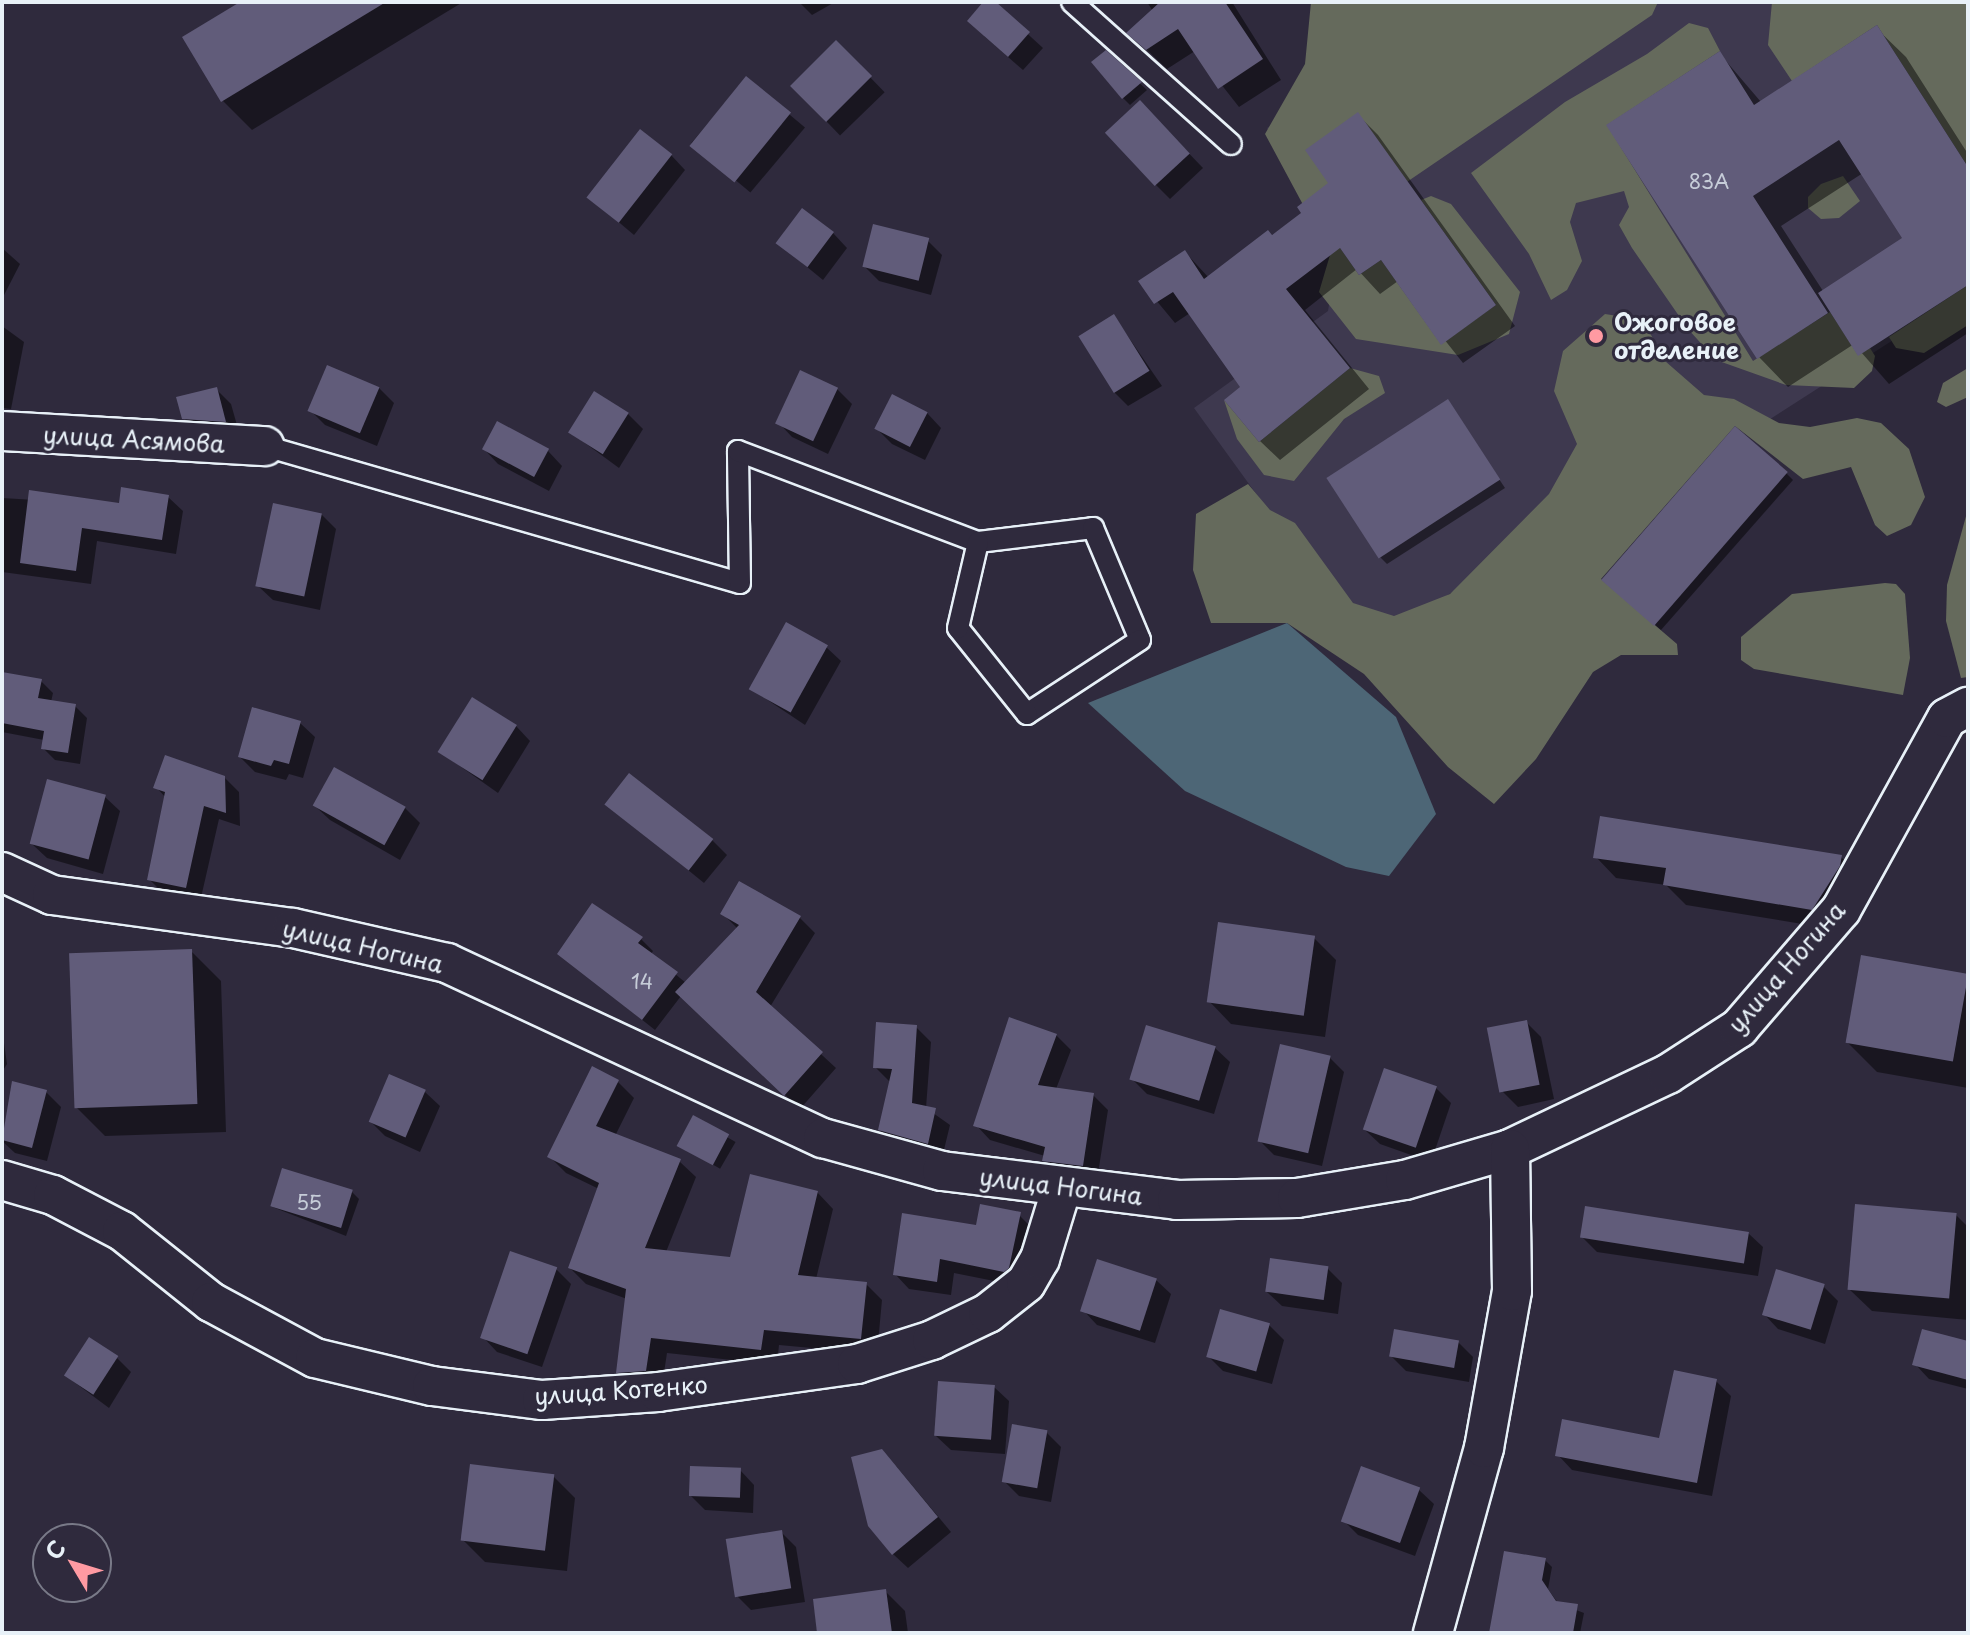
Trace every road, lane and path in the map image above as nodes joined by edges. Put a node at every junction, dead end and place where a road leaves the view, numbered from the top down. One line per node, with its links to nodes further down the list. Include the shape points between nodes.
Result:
1 (1072, 2): 2 (lane)
2 (1231, 144)
3 (2, 431): 4 (street, улица Асямова)
4 (265, 446): 5 (lane, via 740,583 738,451)
5 (978, 542): 5 (lane, via 1093,528 1140,640 1027,714 958,628)
6 (1968, 707): 8 (street, улица Ногина, via 1947,718 1841,910 1739,1028 1668,1074)
7 (2, 872): 10 (street, улица Ногина, via 52,895 293,928 447,963 823,1138 942,1171)
8 (1510, 1149): 10 (street, улица Ногина, via 1405,1180 1297,1198 1177,1200); 11 (street, via 1512,1291 1484,1448)
9 (2, 1180): 10 (street, улица Котенко, via 53,1195 122,1231 211,1302 315,1358 432,1386 542,1400 658,1392 857,1364 932,1340 988,1313 1026,1283 1040,1259)
10 (1062, 1187)
11 (1433, 1633)

